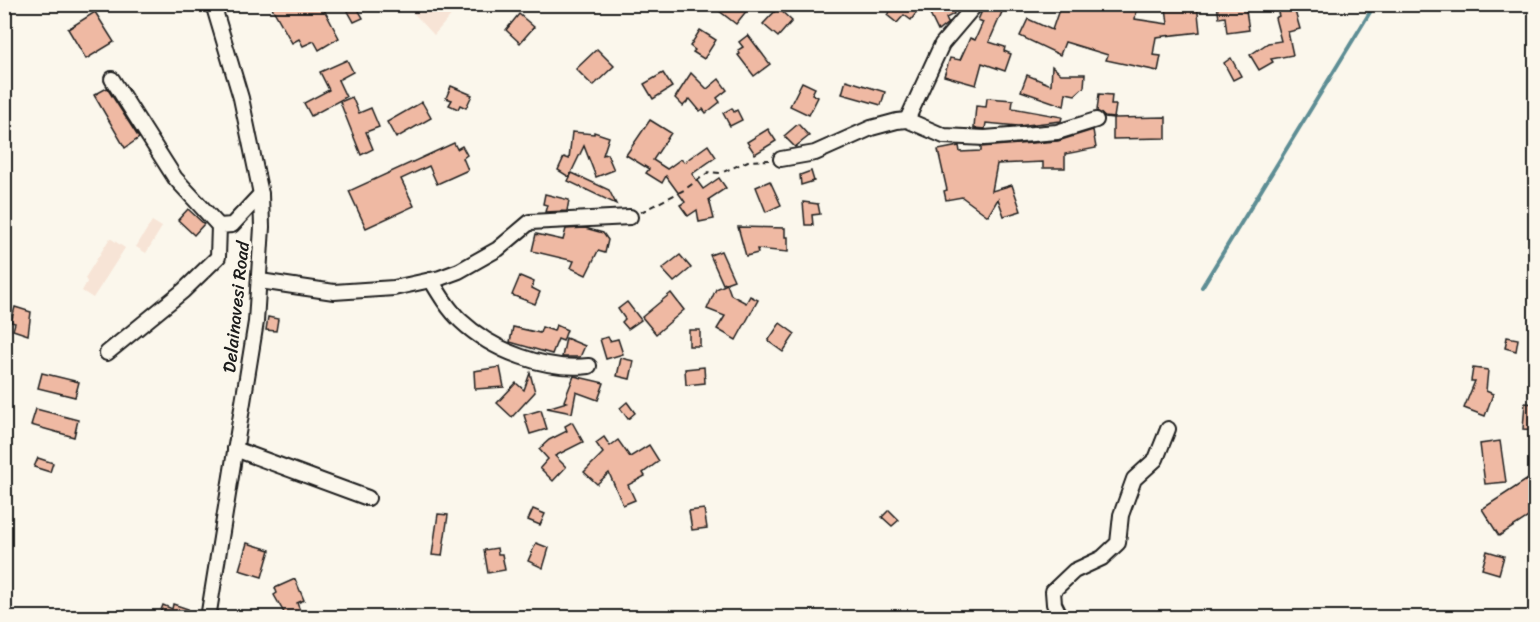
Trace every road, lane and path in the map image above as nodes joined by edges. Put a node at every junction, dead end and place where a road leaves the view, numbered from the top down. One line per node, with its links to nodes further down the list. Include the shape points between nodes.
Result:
1 (213, 4): 7 (street, Delainavesi Road, via 241,98)
2 (971, 10): 4 (street, via 937,52)
3 (112, 80): 9 (street, via 175,178)
4 (907, 120): 5 (street, via 944,136 985,138 1057,132); 6 (street, via 871,128 815,153)
5 (1096, 120)
6 (781, 159): 8 (path, via 748,161 721,172 709,172 684,190)
7 (261, 194): 9 (street, via 232,225); 11 (street, Delainavesi Road)
8 (630, 217): 10 (street, via 530,222 498,249 459,271)
9 (219, 226): 12 (street, via 218,257)
10 (431, 280): 11 (street, via 349,293); 13 (street, via 462,322 496,345 555,365)
11 (260, 281): 15 (street, Delainavesi Road)
12 (107, 353)
13 (590, 366)
14 (1168, 429): 18 (street, via 1156,459 1134,479 1120,515 1118,543 1102,558 1074,571 1053,591)
15 (235, 449): 16 (street); 17 (street, Delainavesi Road)
16 (368, 498)
17 (208, 618)
18 (1061, 618)

